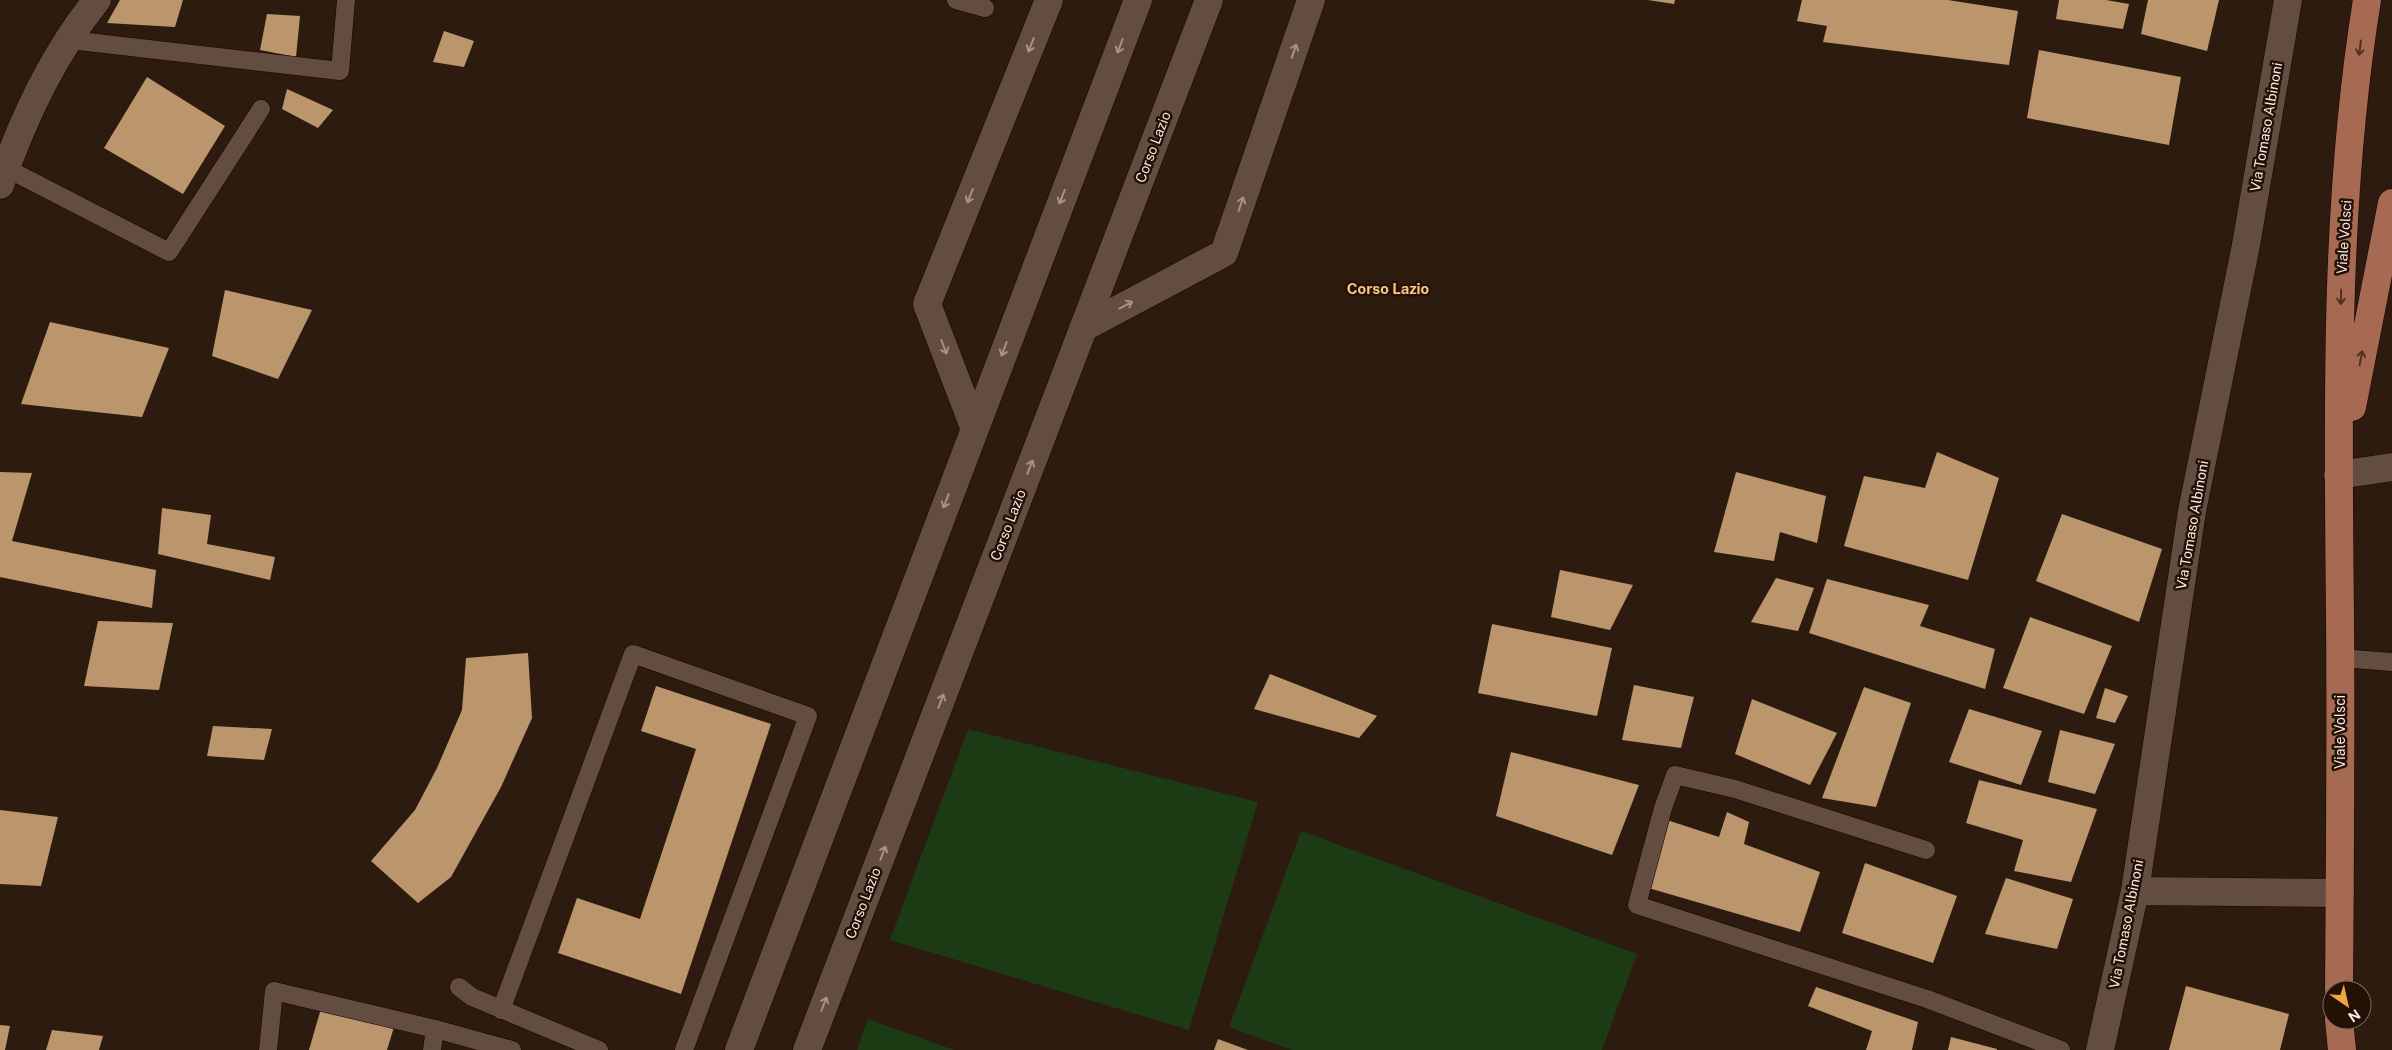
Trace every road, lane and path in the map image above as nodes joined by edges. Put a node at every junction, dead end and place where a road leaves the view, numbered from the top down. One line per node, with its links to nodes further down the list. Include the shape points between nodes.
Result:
1 (97, 0): 11 (street)
2 (346, 0): 11 (lane, via 340,71)
3 (956, 0): 10 (lane)
4 (1049, 0): 16 (street, one-way to 16, via 927,304)
5 (1138, 0): 16 (street, one-way to 16)
6 (1209, 0): 15 (street, Corso Lazio)
7 (1311, 0): 15 (street, one-way to 7, via 1224,253)
8 (2288, 0): 22 (street, Via Tomaso Albinoni, via 2246,245 2192,511)
9 (2367, 0): 18 (main road, Viale Volsci, one-way to 18, via 2341,256)
10 (985, 8)
11 (70, 40): 13 (street, via 48,74)
12 (261, 109): 13 (lane, via 168,252)
13 (3, 177)
14 (2392, 203): 18 (main road, Viale Volsci, one-way to 14)
15 (1083, 328): 35 (street, Corso Lazio, one-way to 15)
16 (974, 427): 34 (street, one-way to 34)
17 (2392, 467): 18 (street)
18 (2338, 475): 19 (main road, Viale Volsci)
19 (2340, 658): 20 (lane); 23 (main road, Viale Volsci)
20 (2392, 662)
21 (1926, 850): 36 (lane, via 1736,789 1675,775 1637,905 1927,999)
22 (2135, 891): 23 (street); 37 (street, Via Tomaso Albinoni)
23 (2340, 893): 24 (main road, Viale Volsci)
24 (2339, 980)
25 (459, 987): 26 (lane, via 472,997)
26 (501, 1010): 32 (lane); 33 (lane, via 633,654 808,716)
27 (435, 1029): 29 (lane, via 274,992); 30 (lane); 31 (lane)
28 (2340, 1030): 38 (main road)
29 (268, 1050)
30 (432, 1050)
31 (512, 1050)
32 (599, 1050)
33 (684, 1050)
34 (739, 1050)
35 (807, 1050)
36 (2061, 1050)
37 (2100, 1050)
38 (2342, 1050)

